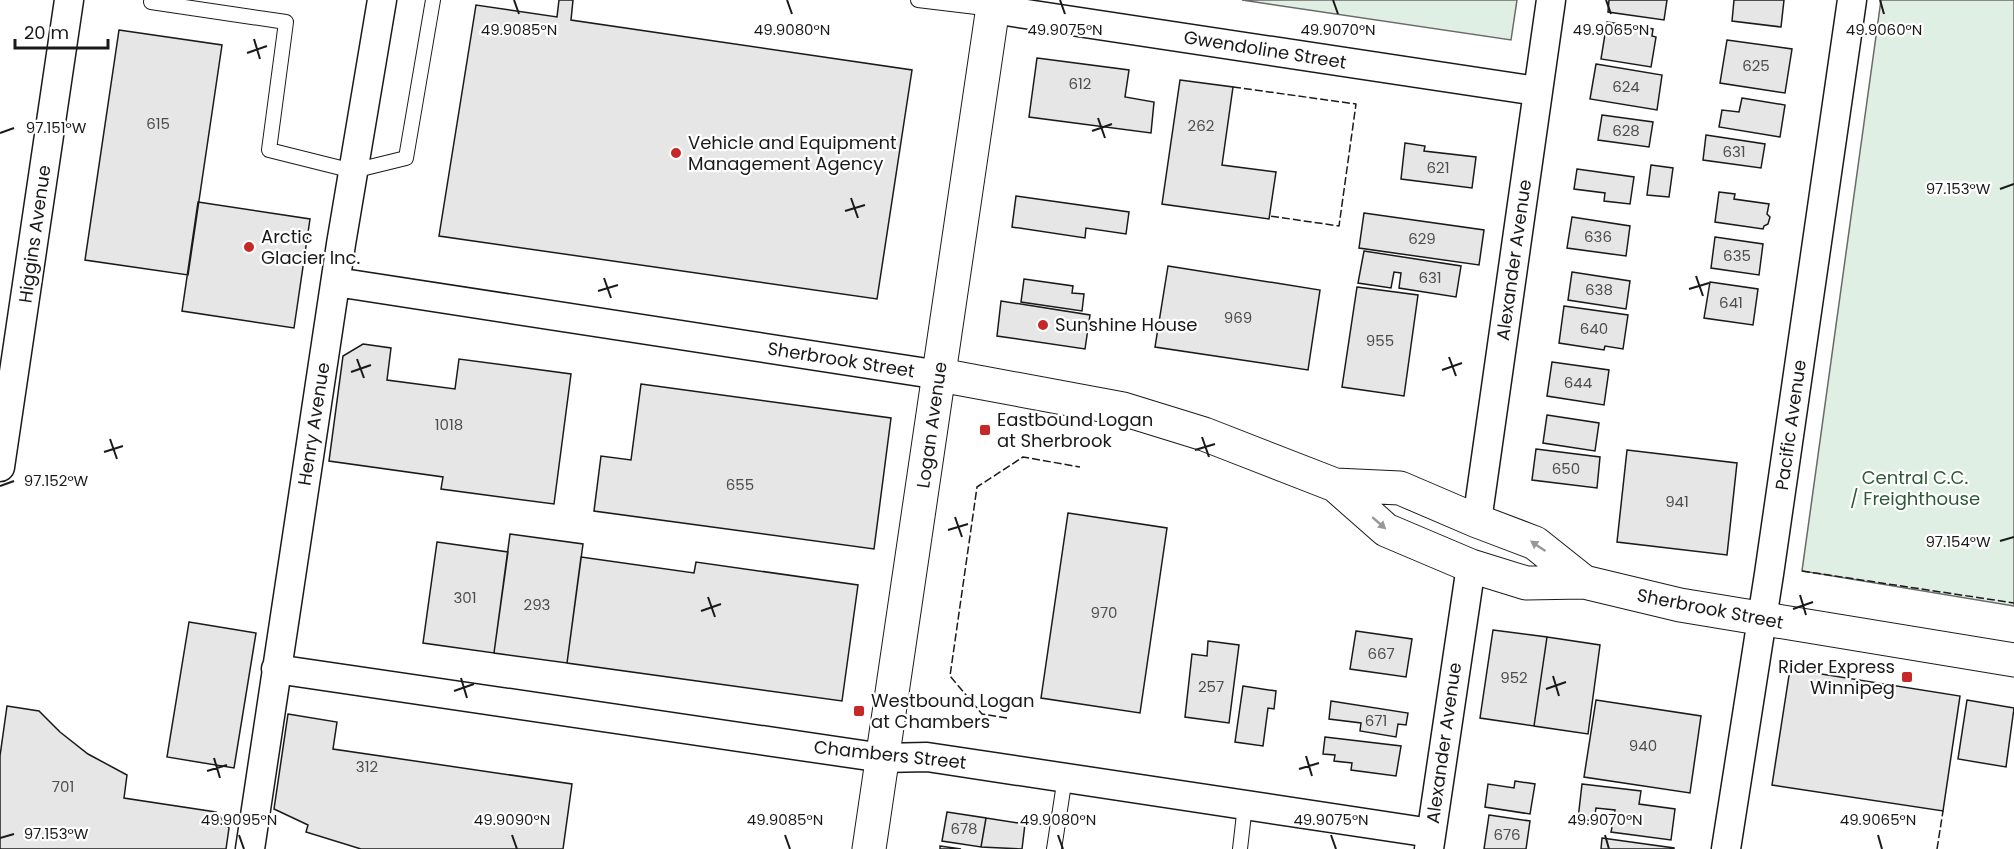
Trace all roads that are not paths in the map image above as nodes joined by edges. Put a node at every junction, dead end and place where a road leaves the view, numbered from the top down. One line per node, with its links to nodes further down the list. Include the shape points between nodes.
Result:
1 (69, 0): 13 (street, Higgins Avenue)
2 (382, 0): 10 (street, Henry Avenue)
3 (432, 0): 10 (lane, via 406,158)
4 (918, 0): 8 (lane)
5 (1551, 0): 9 (street, Alexander Avenue)
6 (1852, 0): 18 (street, Pacific Avenue)
7 (151, 2): 10 (lane, via 286,22 269,150)
8 (993, 5): 9 (street, Gwendoline Street); 12 (street, Logan Avenue)
9 (1537, 91): 15 (street, Alexander Avenue)
10 (353, 171): 11 (street, Henry Avenue)
11 (336, 282): 12 (street, Sherbrook Street); 20 (street, Henry Avenue)
12 (940, 375): 14 (street, Sherbrook Street, via 1152,416); 21 (street, Logan Avenue)
13 (0, 467)
14 (1335, 485): 15 (street, Sherbrook Street, via 1400,488); 16 (street, Sherbrook Street, one-way to 16, via 1386,530)
15 (1478, 521): 17 (street, Sherbrook Street, one-way to 15, via 1535,543)
16 (1471, 566): 17 (street, Sherbrook Street, via 1526,582); 24 (street, Alexander Avenue)
17 (1584, 582): 18 (street, Sherbrook Street, via 1645,598)
18 (1762, 619): 19 (street, Sherbrook Street); 29 (street, Pacific Avenue)
19 (2014, 660)
20 (276, 669): 21 (street, Chambers Street); 25 (street, Henry Avenue)
21 (883, 758): 22 (street, Chambers Street, via 927,757); 26 (street, Logan Avenue)
22 (1065, 777): 23 (street, Chambers Street); 27 (lane)
23 (1245, 805): 24 (street, Chambers Street); 28 (lane)
24 (1430, 841)
25 (250, 849)
26 (869, 849)
27 (1054, 849)
28 (1240, 849)
29 (1726, 849)

